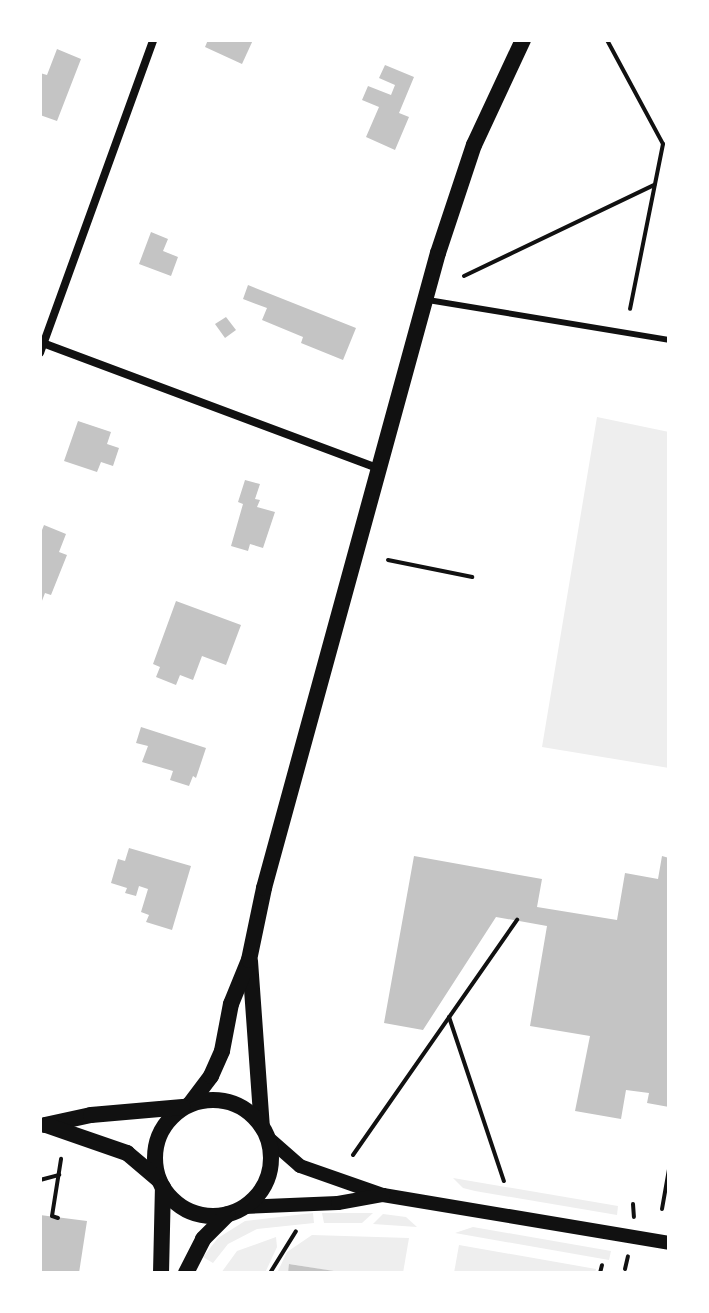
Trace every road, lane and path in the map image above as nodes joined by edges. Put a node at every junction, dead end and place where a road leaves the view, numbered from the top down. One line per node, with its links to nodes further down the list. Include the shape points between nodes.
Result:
1 (153, 40): 9 (street)
2 (523, 40): 6 (main road, via 474,145)
3 (607, 40): 4 (path, via 663,144)
4 (654, 185): 5 (path); 7 (path)
5 (464, 276)
6 (424, 300): 8 (lane); 11 (main road)
7 (630, 309)
8 (669, 340)
9 (42, 342): 10 (street); 11 (street)
10 (40, 353)
11 (377, 468): 15 (main road)
12 (388, 560): 13 (path)
13 (472, 577)
14 (517, 920): 16 (path)
15 (249, 960): 17 (main road, via 231,1004 222,1051 211,1076); 19 (main road)
16 (449, 1017): 20 (path); 25 (path)
17 (186, 1106): 18 (main road); 19 (main road, via 226,1101 240,1106); 26 (main road, via 163,1127 156,1144)
18 (43, 1125): 26 (main road, via 127,1153)
19 (265, 1132): 27 (street, via 300,1166); 29 (main road, via 269,1175)
20 (353, 1155)
21 (61, 1159): 23 (path)
22 (669, 1170): 30 (path)
23 (59, 1175): 24 (path); 32 (path, via 52,1216)
24 (40, 1180)
25 (504, 1181)
26 (161, 1184): 31 (main road, via 185,1209 201,1215); 39 (main road)
27 (383, 1195): 29 (street, via 338,1203); 35 (street)
28 (633, 1204): 33 (path)
29 (245, 1207): 31 (main road)
30 (662, 1209)
31 (228, 1214): 40 (main road, via 203,1239)
32 (58, 1218)
33 (634, 1219)
34 (296, 1231): 41 (path)
35 (669, 1243)
36 (628, 1254): 38 (path)
37 (602, 1265): 42 (path)
38 (625, 1269)
39 (161, 1273)
40 (186, 1273)
41 (270, 1273)
42 (600, 1273)

